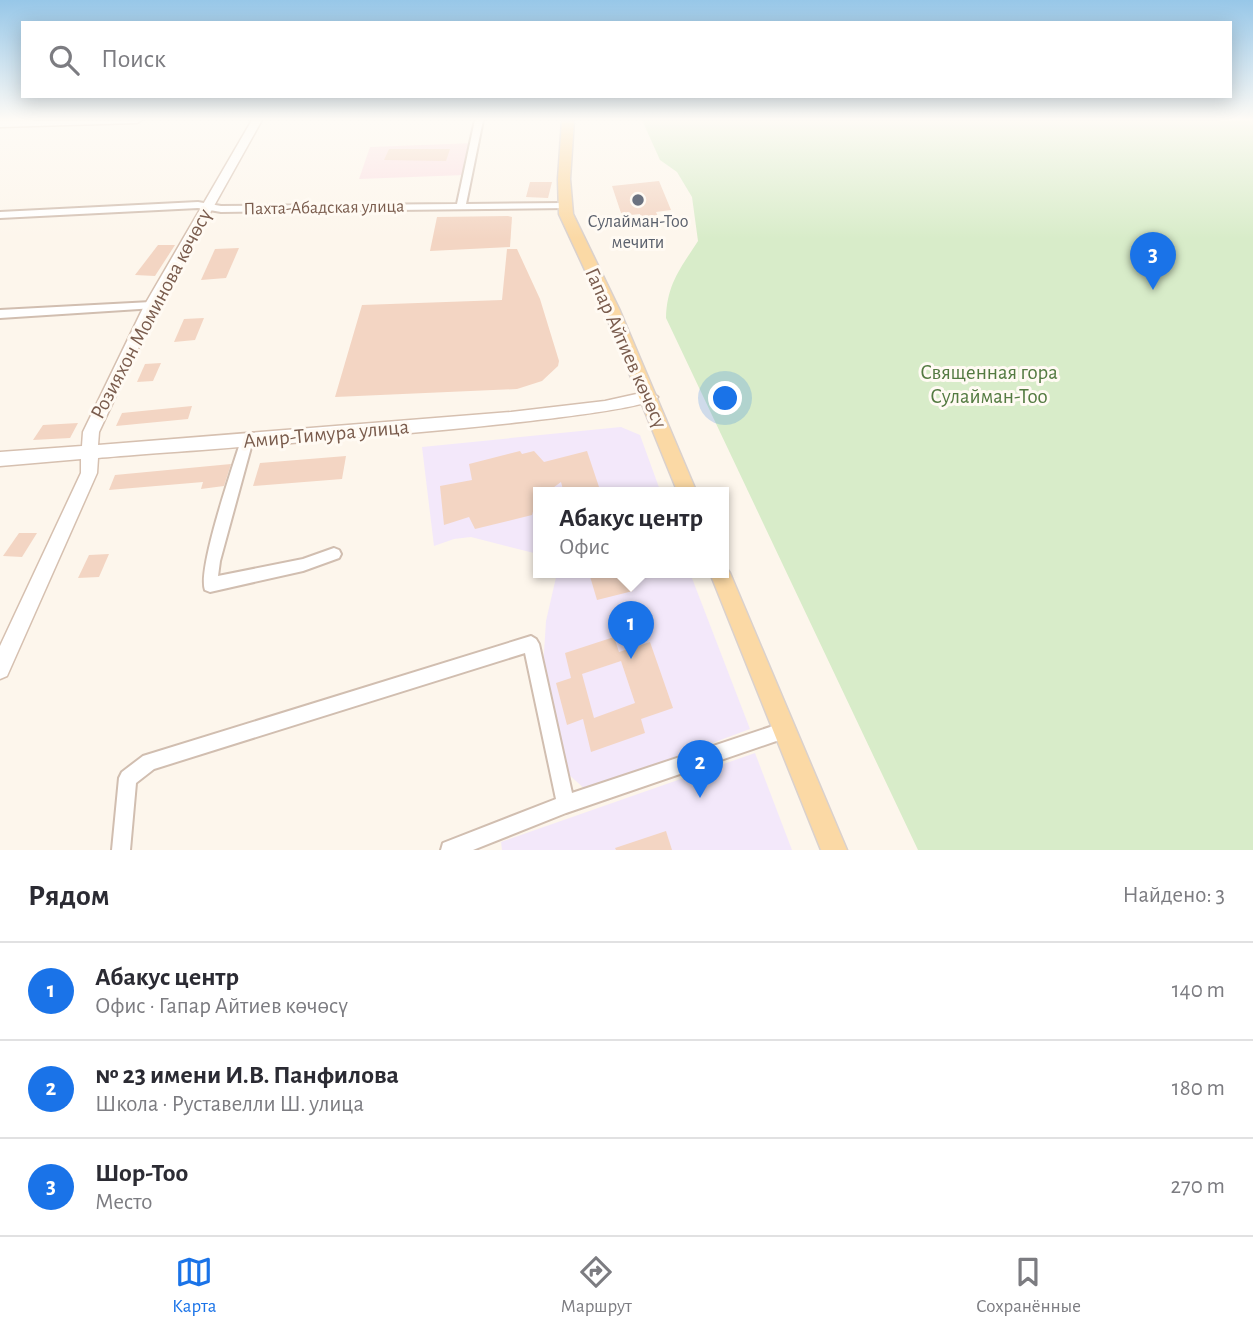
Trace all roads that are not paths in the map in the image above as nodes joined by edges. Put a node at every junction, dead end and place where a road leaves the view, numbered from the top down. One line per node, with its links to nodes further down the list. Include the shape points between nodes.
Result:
1 (234, 160): 4 (street, Розияхон Моминова көчөсү)
2 (471, 160): 5 (street)
3 (566, 160): 6 (main road, Гапар Айтиев көчөсү)
4 (207, 206): 5 (street, Пахта-Абадская улица); 7 (street, Пахта-Абадская улица); 8 (street, Розияхон Моминова көчөсү)
5 (461, 206): 6 (street, Пахта-Абадская улица)
6 (564, 206): 10 (main road, Гапар Айтиев көчөсү)
7 (0, 215)
8 (151, 306): 9 (street); 12 (street, Розияхон Моминова көчөсү, via 91,432)
9 (0, 314)
10 (650, 397): 11 (street, Амир-Тимура улица, via 511,418); 14 (main road, Гапар Айтиев көчөсү)
11 (247, 440): 12 (street, Амир-Тимура улица); 15 (street, via 210,584)
12 (91, 452): 13 (street, Амир-Тимура улица); 17 (street, Розияхон Моминова көчөсү, via 89,473)
13 (0, 459)
14 (686, 487)
15 (334, 554)
16 (722, 578): 18 (main road)
17 (0, 669)
18 (785, 730): 19 (street); 23 (main road)
19 (566, 804): 20 (street); 21 (street, via 531,644 149,762 128,778)
20 (482, 844): 22 (street)
21 (121, 850)
22 (450, 850)
23 (834, 850)

